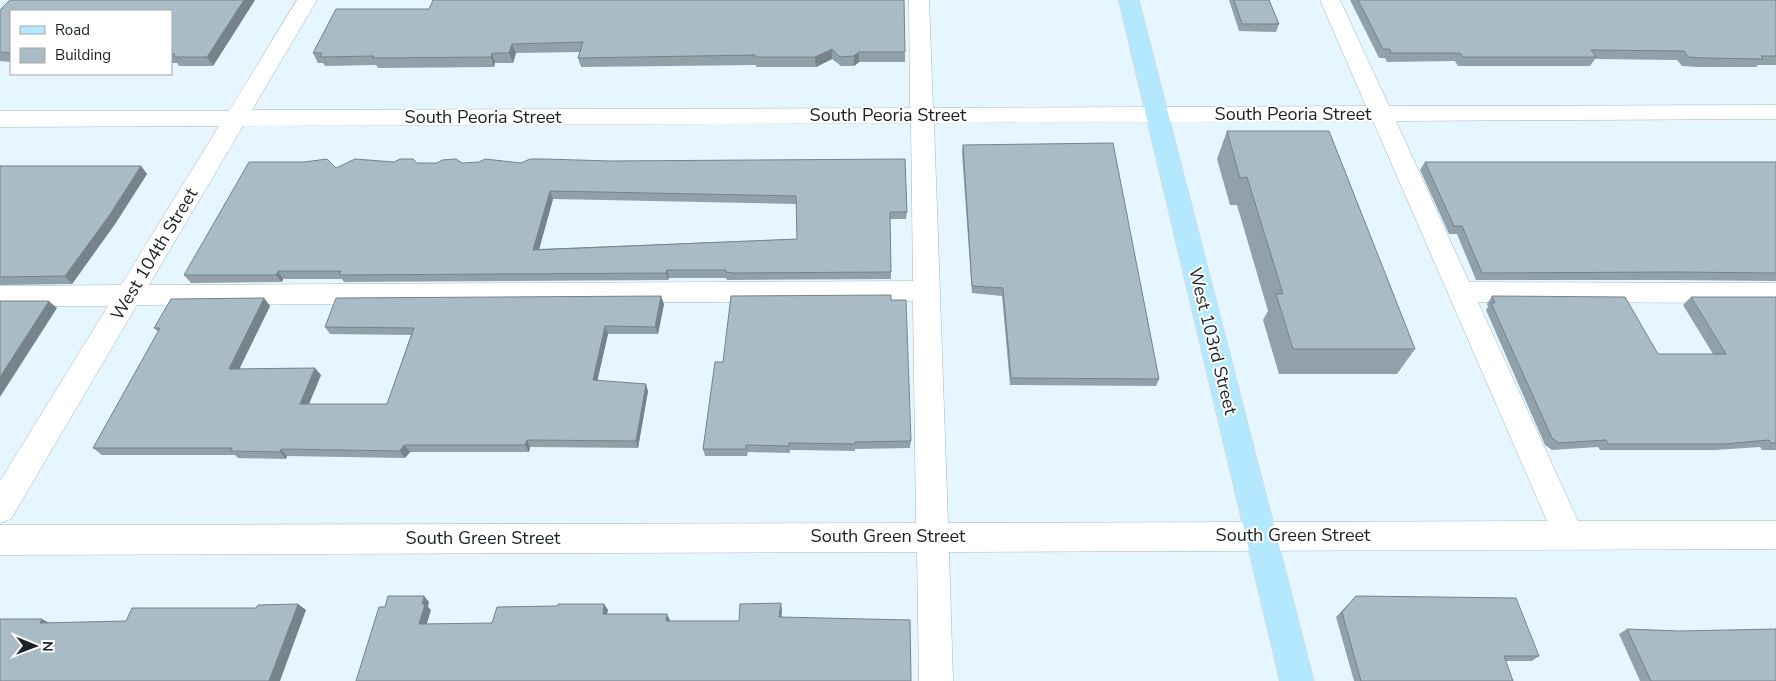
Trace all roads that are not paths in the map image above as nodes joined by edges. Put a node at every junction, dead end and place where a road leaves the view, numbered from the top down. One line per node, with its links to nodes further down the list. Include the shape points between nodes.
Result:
1 (307, 0): 9 (street, West 104th Street)
2 (919, 0): 8 (street)
3 (1130, 0): 7 (main road, West 103rd Street)
4 (1330, 0): 6 (street)
5 (1776, 112): 6 (street, South Peoria Street)
6 (1381, 113): 7 (street, South Peoria Street); 12 (street)
7 (1158, 114): 8 (street, South Peoria Street); 17 (main road, West 103rd Street)
8 (922, 115): 9 (street, South Peoria Street); 11 (street)
9 (236, 118): 10 (street, South Peoria Street); 14 (street, West 104th Street)
10 (0, 119)
11 (926, 291): 14 (street); 20 (street)
12 (1460, 292): 13 (street); 18 (street)
13 (1776, 293)
14 (129, 295): 15 (street); 16 (street, West 104th Street)
15 (0, 296)
16 (0, 509)
17 (1260, 535): 18 (street, South Green Street); 20 (street, South Green Street); 23 (main road, West 103rd Street)
18 (1570, 535): 19 (street, South Green Street)
19 (1776, 535)
20 (932, 536): 21 (street, South Green Street); 22 (street)
21 (0, 540)
22 (936, 681)
23 (1297, 681)

